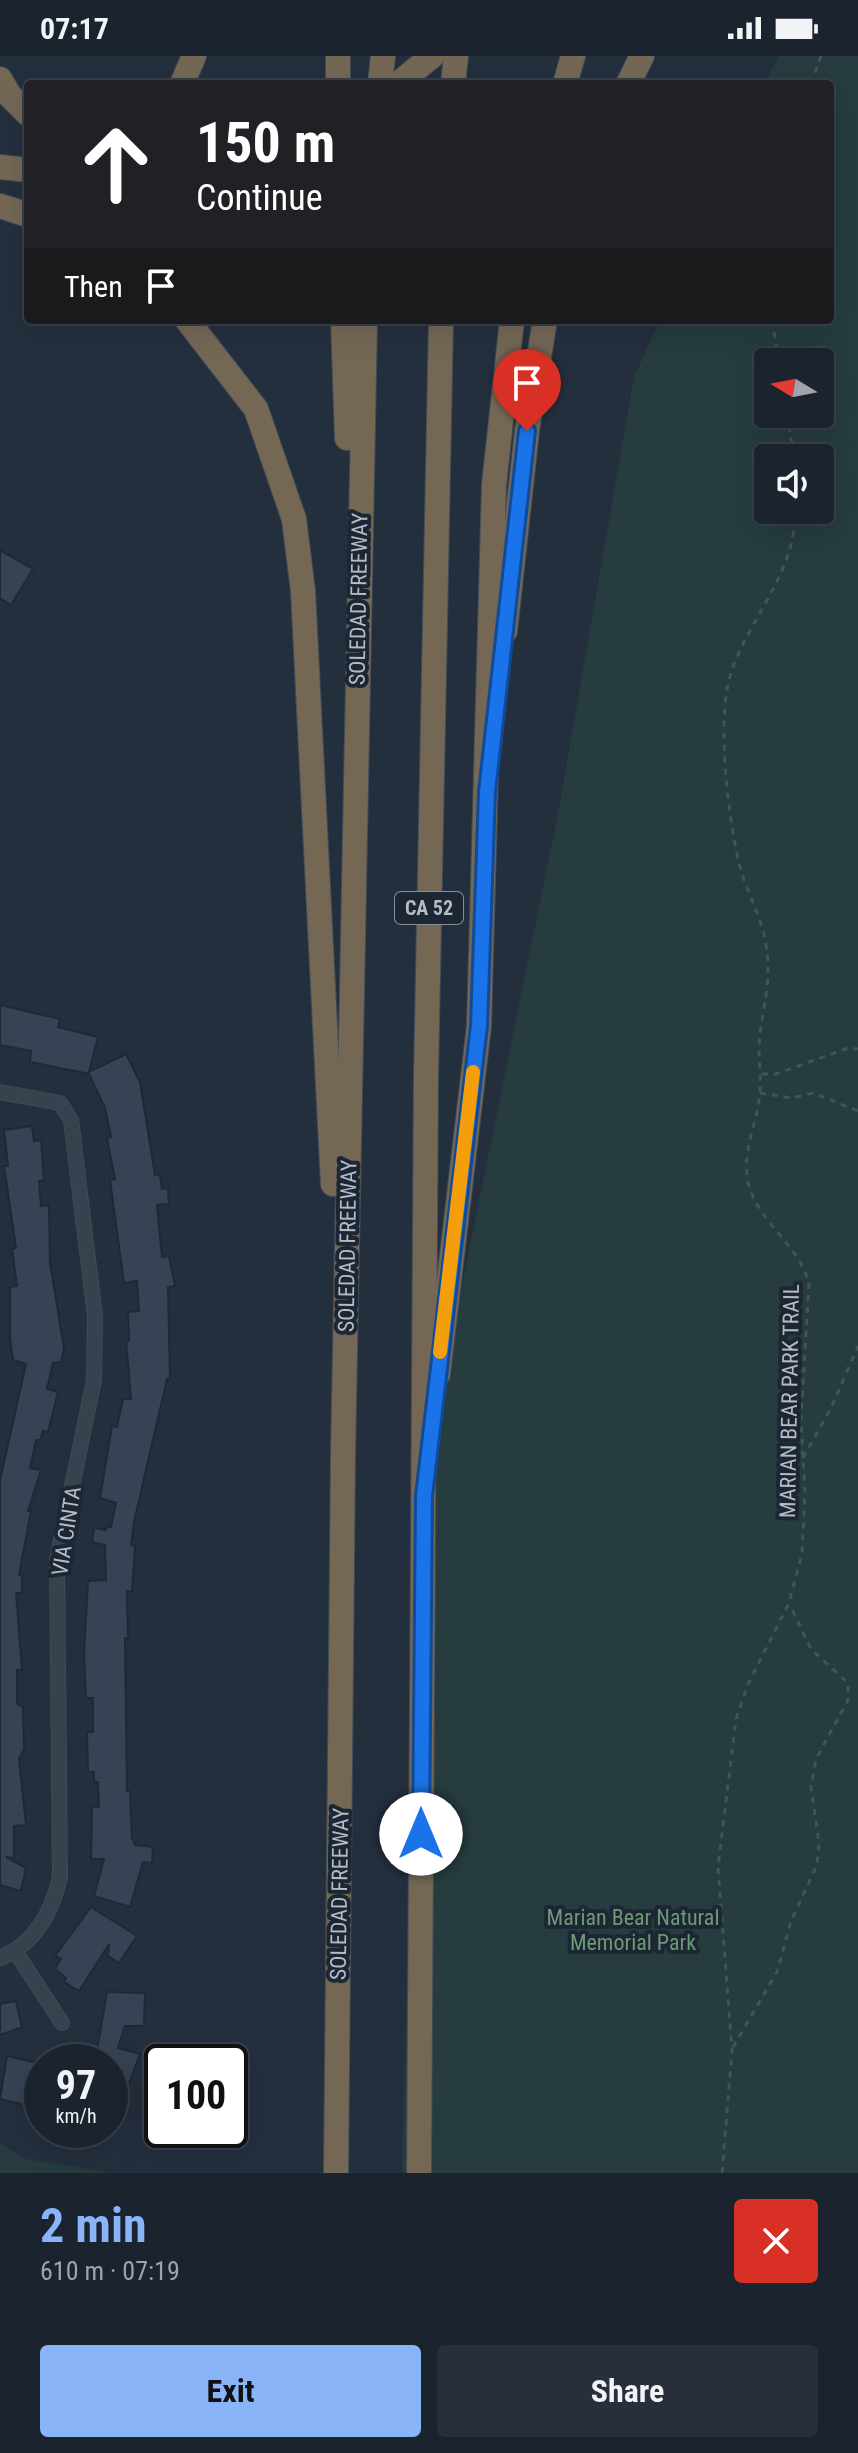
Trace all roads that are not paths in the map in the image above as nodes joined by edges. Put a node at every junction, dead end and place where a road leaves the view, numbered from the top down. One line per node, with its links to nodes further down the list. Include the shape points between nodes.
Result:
1 (194, 56): 9 (highway)
2 (338, 56): 10 (highway)
3 (383, 56): 11 (highway)
4 (432, 56): 12 (highway)
5 (456, 56): 13 (highway)
6 (573, 56): 14 (highway)
7 (642, 56): 15 (highway)
8 (0, 79): 16 (highway)
9 (184, 80)
10 (338, 80)
11 (380, 80)
12 (403, 80)
13 (453, 80)
14 (566, 80)
15 (630, 80)
16 (24, 110)
17 (0, 167): 18 (highway)
18 (24, 170)
19 (0, 206): 20 (highway)
20 (24, 214)
21 (190, 324): 30 (highway, via 256,409 296,533 303,591)
22 (343, 324): 27 (highway)
23 (365, 324): 27 (highway, SOLEDAD FREEWAY)
24 (441, 324): 31 (highway, CA 52, via 426,1059)
25 (512, 324): 28 (highway, via 494,485)
26 (544, 324): 28 (highway, via 527,431)
27 (356, 711): 30 (highway, SOLEDAD FREEWAY)
28 (487, 792): 31 (highway, via 479,1026)
29 (0, 1092): 32 (street, VIA CINTA, via 60,1103 71,1120 95,1316 94,1380 57,1559 60,1877 41,1927)
30 (343, 1454): 35 (highway, SOLEDAD FREEWAY)
31 (424, 1496): 36 (highway, CA 52)
32 (15, 1951): 33 (street); 34 (street)
33 (0, 1958)
34 (62, 2023)
35 (336, 2173)
36 (419, 2173)

